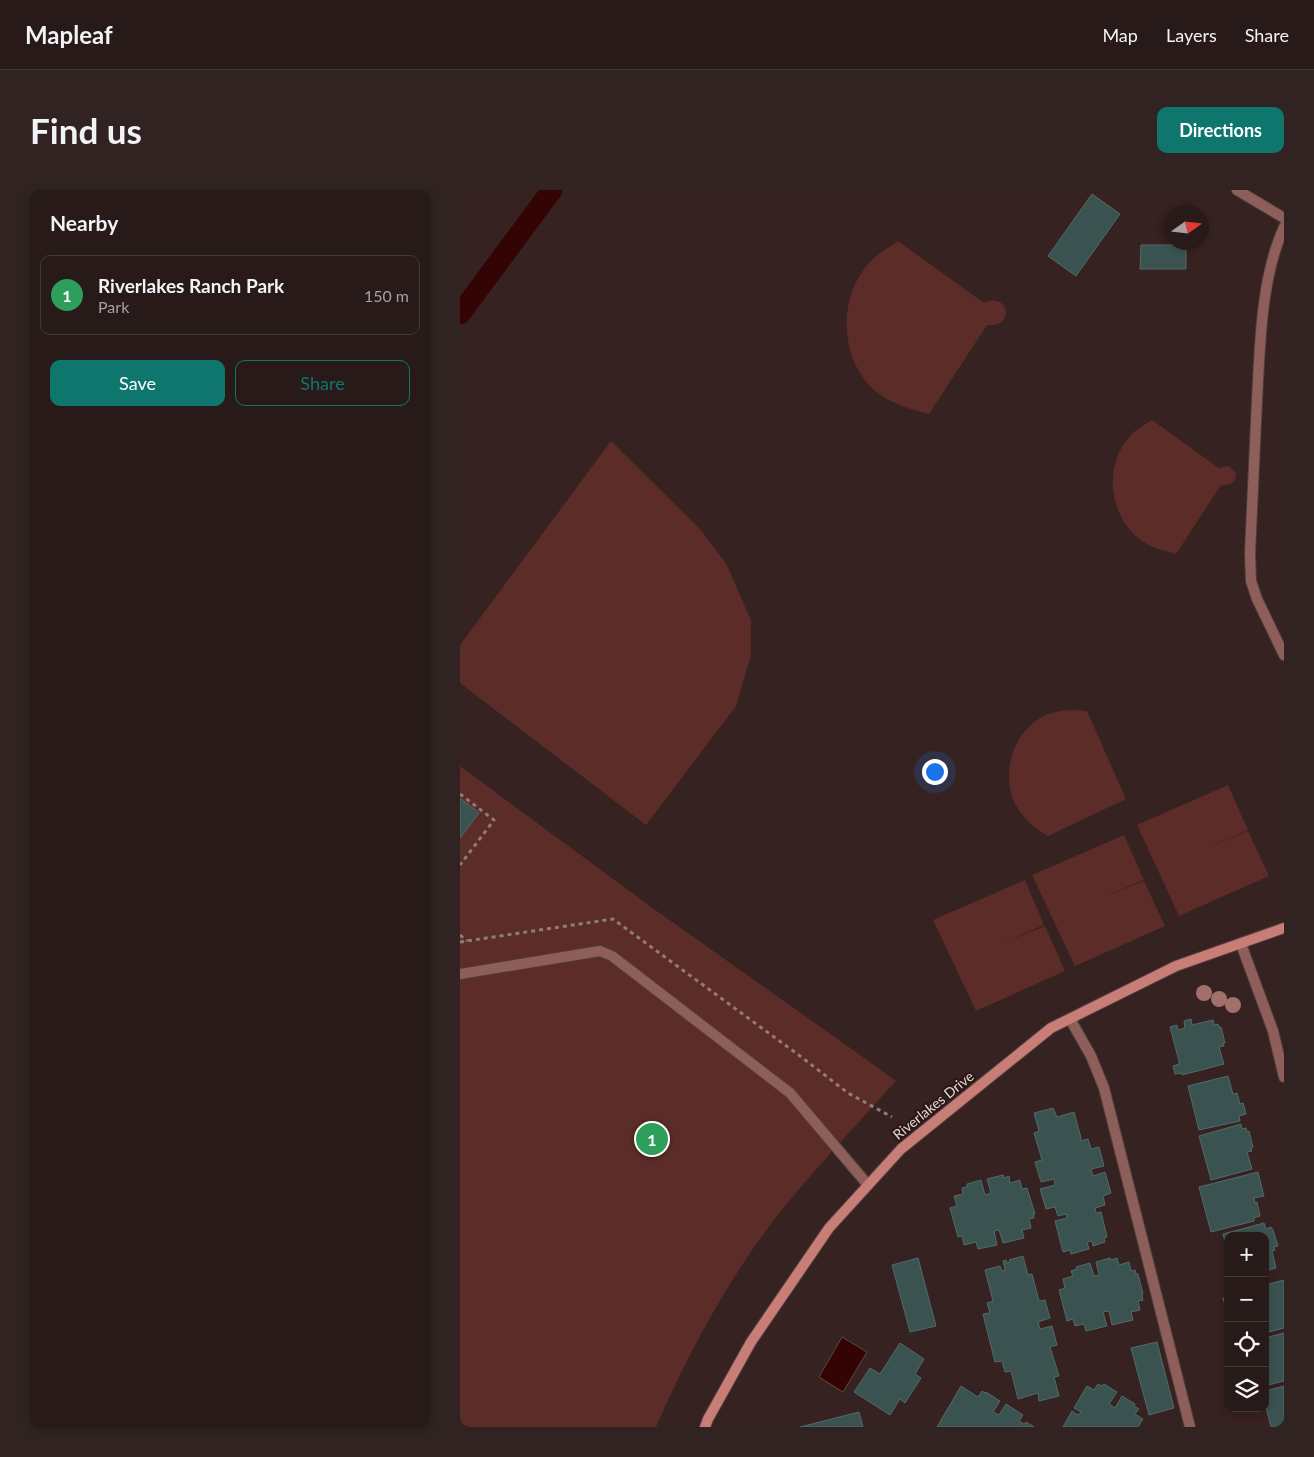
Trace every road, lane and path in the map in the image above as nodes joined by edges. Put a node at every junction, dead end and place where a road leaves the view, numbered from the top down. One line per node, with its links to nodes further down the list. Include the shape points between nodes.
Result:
1 (1237, 190): 2 (street)
2 (1284, 218)
3 (1284, 227): 4 (street, via 1267,282 1259,365 1250,581)
4 (1284, 656)
5 (460, 794): 6 (path, via 494,820)
6 (460, 864)
7 (1284, 928): 10 (main road, Riverlakes Drive)
8 (460, 935): 9 (path)
9 (467, 941)
10 (1241, 944): 12 (main road, Riverlakes Drive, via 1176,966); 13 (street, via 1273,1031)
11 (460, 974): 14 (street, via 600,951 612,956 790,1093)
12 (1070, 1019): 14 (main road, Riverlakes Drive, via 1051,1028 901,1148); 16 (street, via 1104,1088)
13 (1284, 1077)
14 (868, 1184): 15 (main road, Riverlakes Drive, via 829,1228 751,1342)
15 (705, 1427)
16 (1190, 1427)

